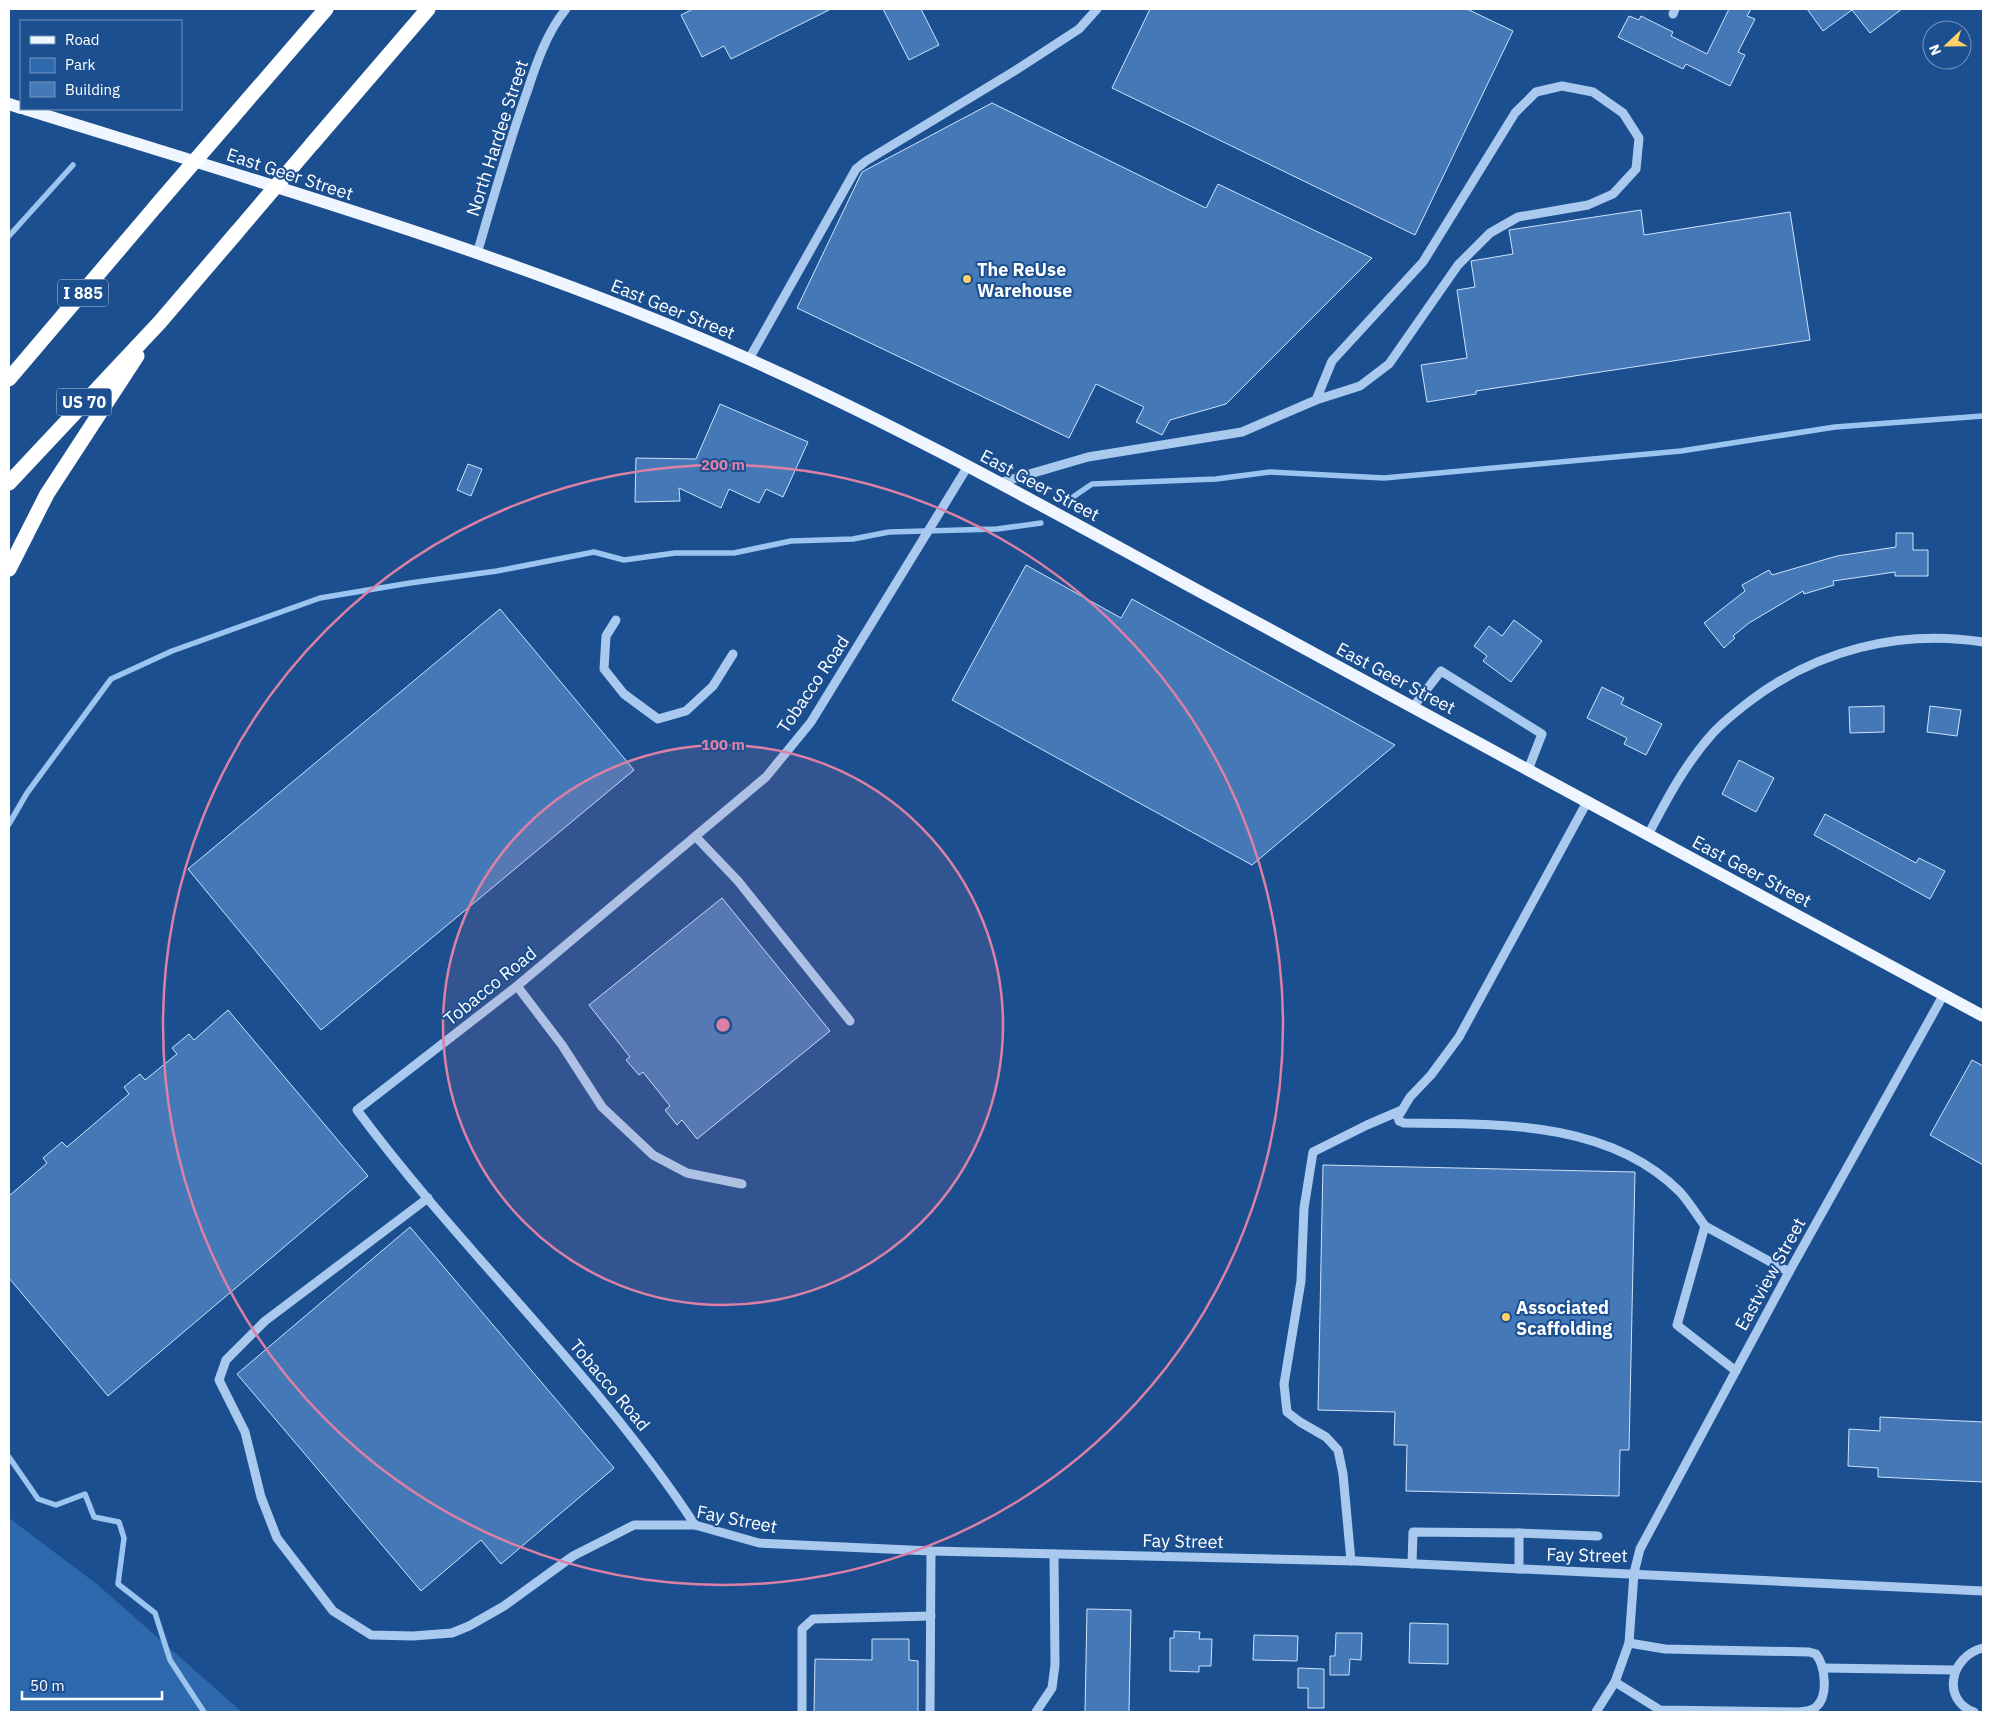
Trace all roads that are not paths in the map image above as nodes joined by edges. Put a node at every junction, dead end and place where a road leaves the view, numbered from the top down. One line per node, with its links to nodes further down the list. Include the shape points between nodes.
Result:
1 (326, 9): 9 (highway, I 885, bridge)
2 (428, 9): 7 (highway, bridge)
3 (566, 9): 6 (street, North Hardee Street, via 529,84)
4 (1097, 9): 8 (street, via 1079,29 856,169)
5 (28, 110): 6 (main road, East Geer Street)
6 (478, 254): 8 (main road, East Geer Street, via 646,316)
7 (160, 322): 12 (highway, US 70); 14 (highway, via 47,494)
8 (749, 359): 11 (main road, East Geer Street)
9 (9, 379)
10 (1316, 400): 10 (street, via 1360,386 1389,364 1458,265 1490,233 1518,216 1588,205 1613,194 1636,169 1639,138 1624,112 1593,92 1562,86 1536,92 1515,114 1423,262 1332,361); 13 (street, via 1242,432 1088,457)
11 (968, 466): 13 (main road, East Geer Street); 22 (street, Tobacco Road, via 812,722 766,776)
12 (9, 483)
13 (999, 483): 18 (main road, East Geer Street)
14 (9, 569)
15 (616, 620): 17 (street, via 606,636 604,669 624,694 658,719 686,711 713,686)
16 (1983, 642): 21 (street, via 1944,638 1895,640 1832,655 1796,671 1759,694 1714,732 1673,786)
17 (733, 654)
18 (1413, 707): 19 (main road, East Geer Street); 19 (street, via 1441,671 1542,734)
19 (1528, 770): 20 (main road, East Geer Street)
20 (1587, 802): 21 (main road, East Geer Street); 27 (street, via 1459,1037)
21 (1648, 835): 24 (main road, East Geer Street)
22 (696, 837): 23 (street, Tobacco Road); 26 (street, via 738,881)
23 (517, 986): 28 (street, via 562,1045 602,1107 653,1155 687,1173); 29 (street, Tobacco Road, via 357,1110)
24 (1944, 994): 25 (main road, East Geer Street); 31 (street, Eastview Street)
25 (1983, 1016)
26 (850, 1021)
27 (1402, 1110): 30 (street, via 1398,1117 1404,1123 1485,1124 1534,1129 1598,1142 1643,1164 1673,1186); 38 (street, via 1314,1152 1304,1208 1302,1281 1284,1384 1287,1412 1326,1437 1338,1450)
28 (742, 1184)
29 (428, 1198): 33 (street, Tobacco Road, via 588,1383 649,1458); 33 (street, Fay Street, via 265,1320 226,1360 218,1380 245,1432 261,1497 277,1538 333,1611 371,1635 413,1636 452,1632 504,1606 573,1556 634,1525)
30 (1705, 1226): 31 (street); 32 (street, via 1677,1326)
31 (1789, 1272): 32 (street, Eastview Street)
32 (1736, 1371): 41 (street, Eastview Street, via 1640,1549)
33 (695, 1525): 36 (street, Fay Street, via 759,1543)
34 (1519, 1533): 35 (street); 39 (street, via 1413,1532); 40 (street)
35 (1598, 1536)
36 (931, 1551): 37 (street, Fay Street); 43 (street)
37 (1054, 1554): 38 (street, Fay Street); 51 (street, via 1055,1665 1052,1688)
38 (1351, 1561): 39 (street, Fay Street)
39 (1412, 1564): 40 (street, Fay Street)
40 (1519, 1569): 41 (street, Fay Street)
41 (1634, 1573): 42 (street, Fay Street); 44 (street, Eastview Street)
42 (1983, 1591)
43 (931, 1616): 49 (street, via 813,1619 802,1629); 50 (street)
44 (1630, 1643): 46 (street, via 1665,1649 1808,1652 1816,1654); 48 (street, Eastview Street)
45 (1983, 1648): 47 (street, via 1964,1656)
46 (1824, 1668): 47 (street); 48 (street, via 1822,1699 1810,1710 1800,1712 1660,1710)
47 (1955, 1670): 53 (street, via 1955,1694 1961,1704)
48 (1615, 1682): 52 (street, Eastview Street)
49 (802, 1712)
50 (930, 1712)
51 (1036, 1712)
52 (1596, 1712)
53 (1974, 1712)

